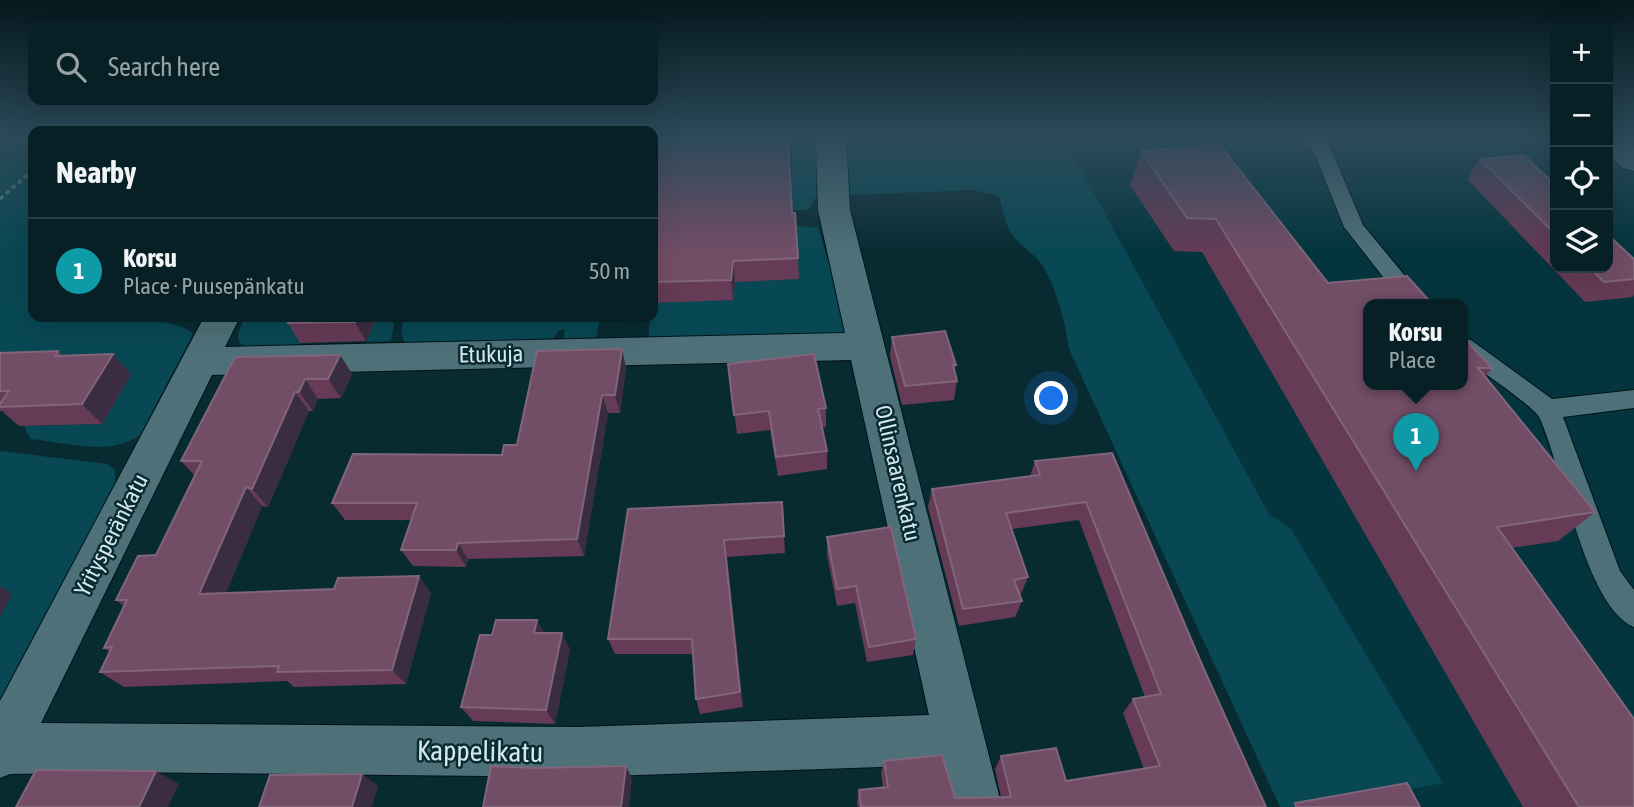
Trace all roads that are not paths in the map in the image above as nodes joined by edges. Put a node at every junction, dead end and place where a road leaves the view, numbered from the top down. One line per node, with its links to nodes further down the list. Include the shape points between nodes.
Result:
1 (833, 176): 5 (street, Ollinsaarenkatu, via 834,210)
2 (1334, 176): 3 (lane, via 1354,227)
3 (1413, 299)
4 (219, 322): 7 (street, Yritysperänkatu)
5 (868, 346): 7 (street, Etukuja); 11 (street, Ollinsaarenkatu)
6 (1468, 350): 9 (lane)
7 (199, 360): 12 (street, Yritysperänkatu)
8 (1634, 399): 9 (lane)
9 (1548, 409): 10 (lane, via 1608,578)
10 (1634, 613)
11 (960, 738): 12 (street, Kappelikatu, via 579,752); 13 (street, Ollinsaarenkatu)
12 (1, 750)
13 (976, 807)

